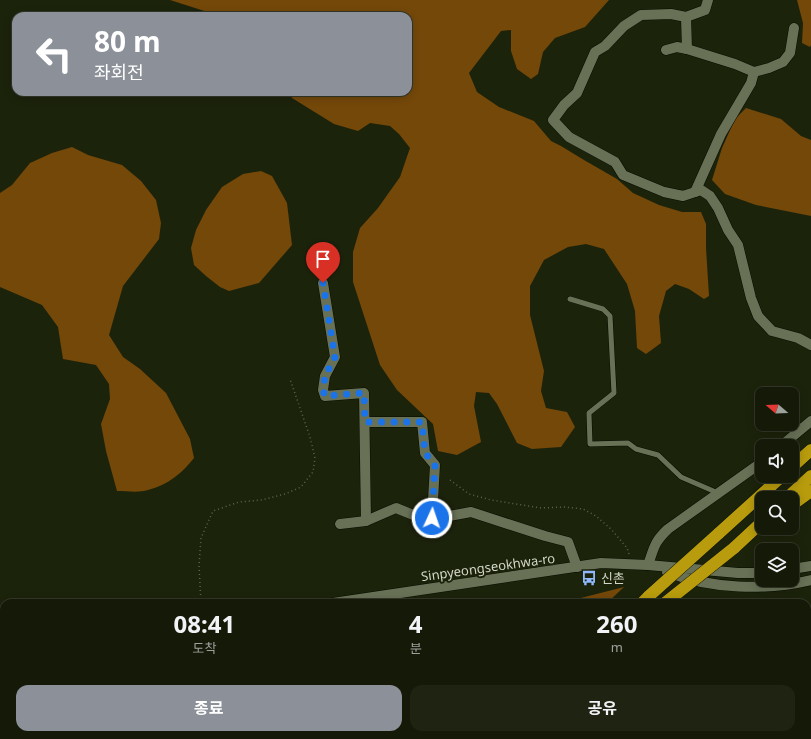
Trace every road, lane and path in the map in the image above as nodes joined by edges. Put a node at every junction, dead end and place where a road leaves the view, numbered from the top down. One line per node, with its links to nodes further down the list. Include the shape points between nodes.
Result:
1 (708, 0): 2 (street, via 705,10)
2 (686, 17): 4 (street); 7 (street, via 671,14 641,15 624,26 595,52 577,93 553,120 569,137 615,162 623,176 664,192 683,196)
3 (794, 28): 6 (street, via 790,53 783,62)
4 (687, 49): 5 (street, via 677,47); 6 (street)
5 (666, 50)
6 (754, 72): 7 (street, via 751,83 721,134)
7 (695, 192): 10 (street, via 701,190 710,196 738,245 758,316 772,331 798,338)
8 (323, 283): 13 (street, via 335,357 325,376 323,390 325,396 364,393)
9 (570, 299): 23 (lane, via 603,309 610,316 614,393 589,413 590,444 628,443 636,450 658,454 681,477)
10 (811, 345)
11 (290, 379): 38 (path, via 310,436 315,458 313,472 302,487 285,494 239,502 213,511 201,538)
12 (811, 421): 14 (street)
13 (365, 422): 25 (street, via 422,422 425,453 435,465); 26 (street)
14 (789, 439)
15 (811, 450): 16 (highway)
16 (799, 461)
17 (755, 467): 23 (street)
18 (811, 476): 21 (highway)
19 (450, 480): 31 (path, via 470,494 491,500 541,508 583,509 612,530 627,548)
20 (774, 483): 40 (highway, bridge)
21 (795, 491)
22 (811, 491): 24 (highway)
23 (718, 493): 32 (street, via 658,538)
24 (799, 500)
25 (432, 518): 26 (street, via 416,516 396,508); 34 (street, via 471,512 568,542)
26 (366, 521): 27 (street)
27 (340, 524)
28 (755, 528): 30 (highway)
29 (755, 530): 30 (highway)
30 (746, 536): 41 (highway, bridge)
31 (629, 556)
32 (648, 565): 34 (street, Sinpyeongseokhwa-ro, via 601,564); 36 (street, Sinpyeongseokhwa-ro); 37 (street, Sinpyeongseokhwa-ro, via 684,578 731,587 778,585)
33 (811, 566): 35 (street)
34 (577, 567): 39 (street, Sinpyeongseokhwa-ro)
35 (799, 569)
36 (755, 573)
37 (811, 580)
38 (201, 599)
39 (365, 599)
40 (646, 599)
41 (670, 599)

